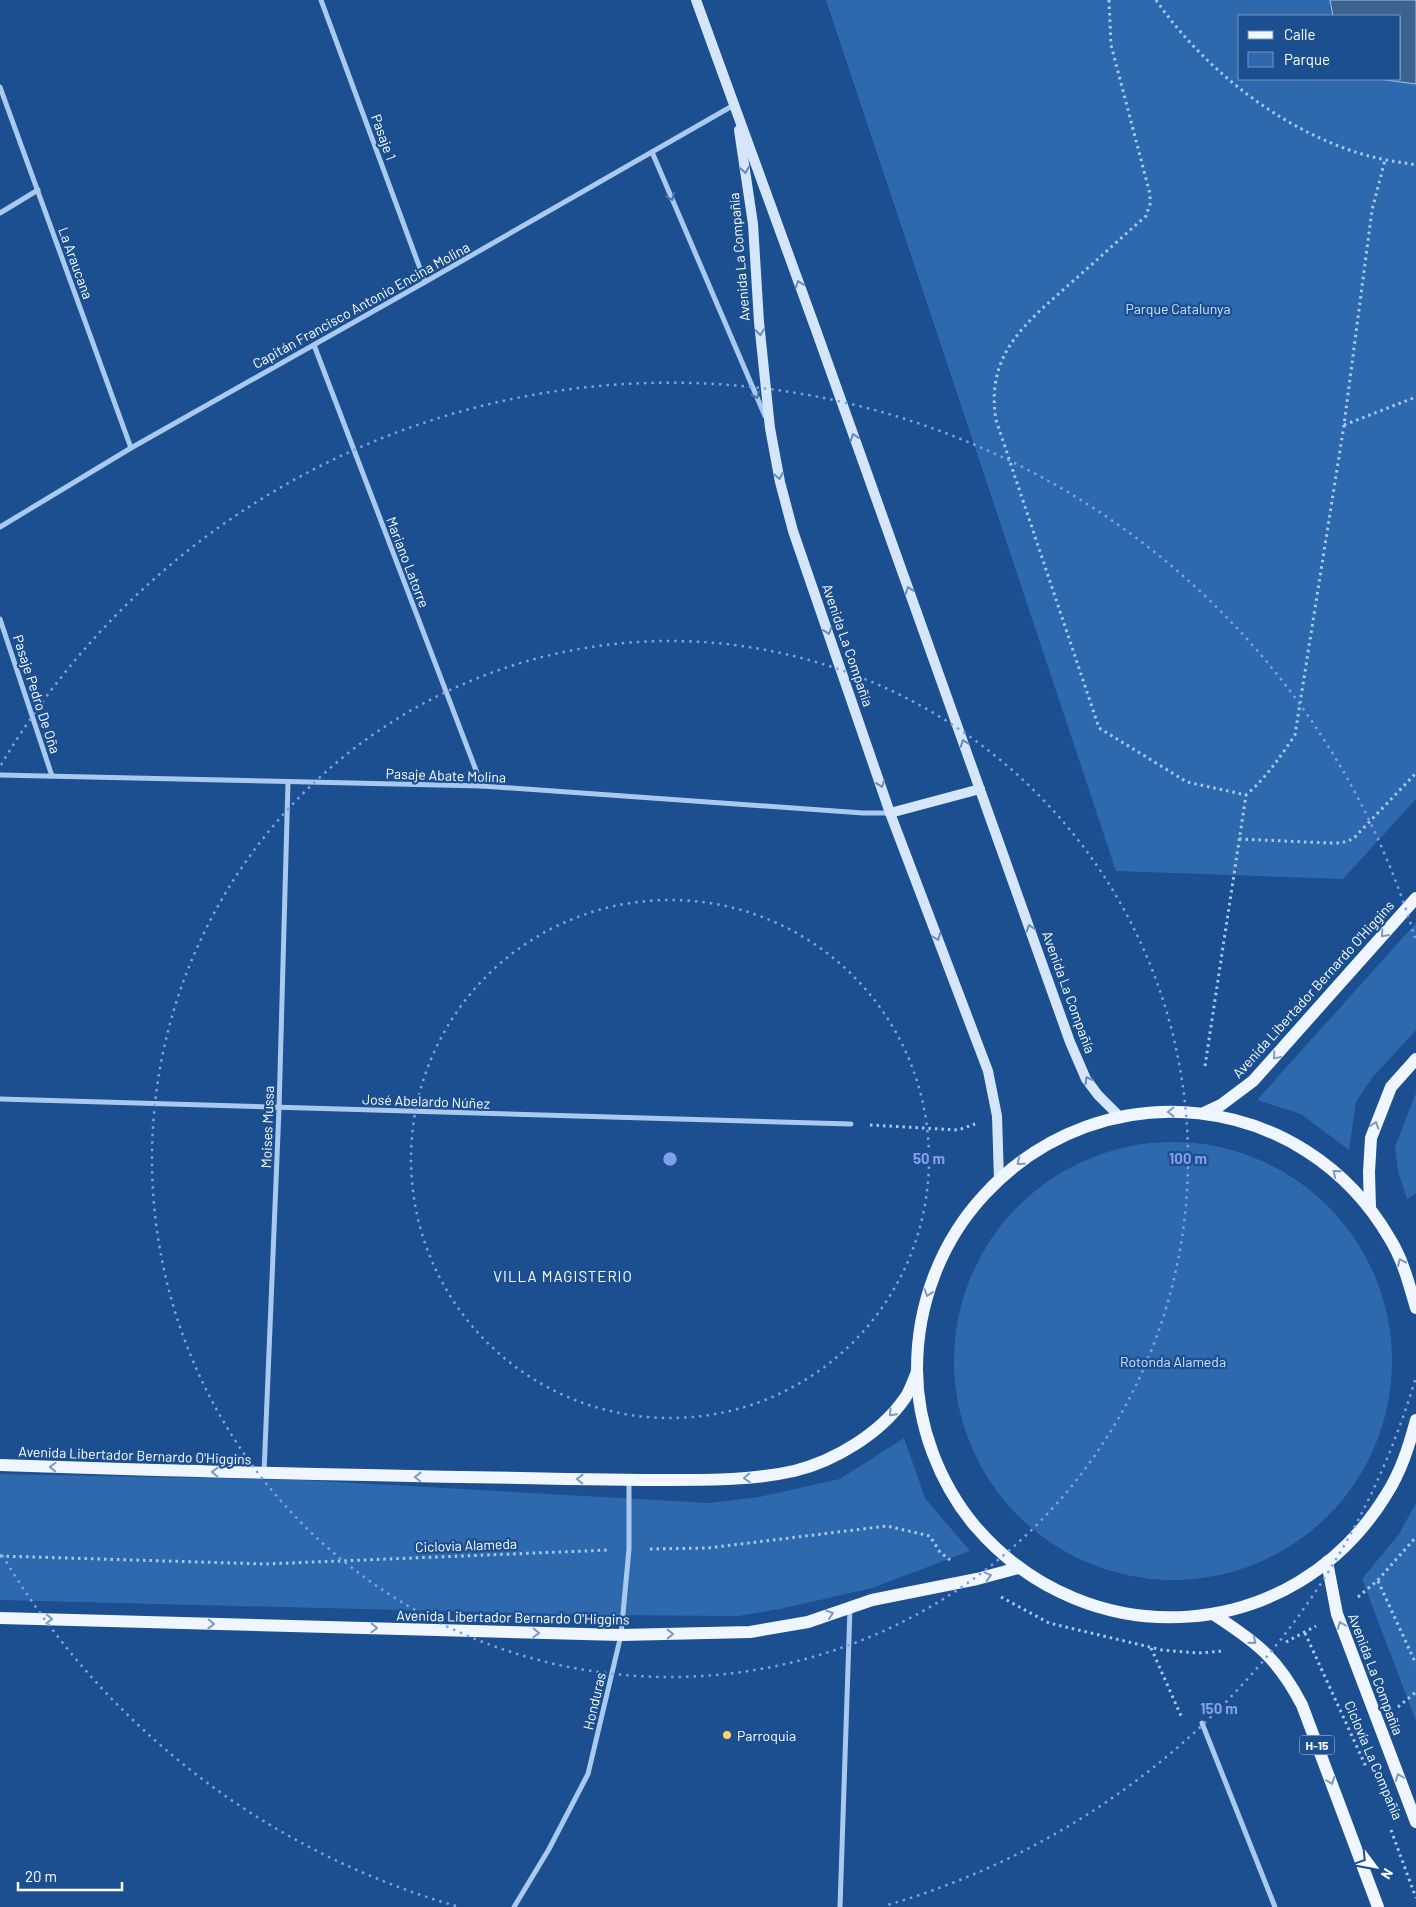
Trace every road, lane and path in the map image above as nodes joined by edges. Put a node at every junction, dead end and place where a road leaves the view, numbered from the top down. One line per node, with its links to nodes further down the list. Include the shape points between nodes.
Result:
1 (321, 0): 12 (street, Pasaje 1)
2 (696, 0): 6 (main road, Avenida La Compañía)
3 (1109, 0): 26 (path, via 1111,45 1150,204 1146,216 1018,332 1002,357 996,377 993,392 996,420 1099,728 1187,782)
4 (1156, 0): 8 (path, via 1192,43 1257,102 1303,130)
5 (0, 86): 10 (street, La Araucana)
6 (735, 104): 7 (street, Capitán Francisco Antonio Encina Molina); 16 (main road, Avenida La Compañía, one-way to 16, via 753,224); 25 (main road, Avenida La Compañía, one-way to 6)
7 (652, 152): 12 (street, Capitán Francisco Antonio Encina Molina); 16 (street, one-way to 16)
8 (1385, 160): 9 (path); 15 (path, via 1372,210)
9 (1416, 164)
10 (38, 190): 11 (street); 17 (street, La Araucana)
11 (0, 213)
12 (425, 282): 13 (street, Capitán Francisco Antonio Encina Molina)
13 (314, 345): 17 (street, Capitán Francisco Antonio Encina Molina); 24 (street, Mariano Latorre)
14 (1416, 397): 15 (path)
15 (1344, 425): 26 (path, via 1295,735 1266,776)
16 (770, 428): 27 (main road, Avenida La Compañía, one-way to 27, via 793,530)
17 (131, 448): 18 (street, Capitán Francisco Antonio Encina Molina)
18 (0, 527)
19 (0, 619): 22 (street, Pasaje Pedro De Oña)
20 (1416, 772): 28 (path, via 1353,839 1329,844)
21 (0, 775): 22 (street, Pasaje Abate Molina)
22 (52, 776): 23 (street, Pasaje Abate Molina)
23 (288, 782): 24 (street, Pasaje Abate Molina); 33 (street, Moises Mussa)
24 (482, 786): 27 (street, Pasaje Abate Molina)
25 (980, 789): 27 (main road); 36 (main road, Avenida La Compañía, one-way to 25, via 1086,1079 1070,1042)
26 (1246, 796): 28 (path)
27 (890, 813): 35 (main road, Avenida La Compañía, one-way to 35, via 988,1071)
28 (1239, 839): 31 (path)
29 (1416, 898): 34 (main road, Avenida Libertador Bernardo O'Higgins, one-way to 34, via 1260,1074 1238,1094)
30 (1416, 1059): 39 (main road, one-way to 30, via 1371,1138 1391,1087)
31 (1205, 1066)
32 (0, 1099): 33 (street, José Abelardo Núñez)
33 (279, 1109): 37 (street, José Abelardo Núñez); 44 (street, Moises Mussa)
34 (1204, 1113): 36 (main road, one-way to 36); 39 (main road, one-way to 34, via 1344,1180 1279,1135 1242,1121)
35 (997, 1116): 37 (path, via 958,1130); 38 (main road, Avenida La Compañía)
36 (1119, 1116): 38 (main road, one-way to 38, via 1054,1140 1025,1157)
37 (851, 1124)
38 (999, 1179): 41 (main road, one-way to 41, via 953,1235 937,1267 925,1301)
39 (1370, 1208): 40 (main road, one-way to 39, via 1407,1276 1391,1240)
40 (1416, 1308)
41 (917, 1372): 45 (main road, Avenida Libertador Bernardo O'Higgins, one-way to 45, via 905,1398 888,1418 865,1438 826,1460 764,1476); 51 (main road, via 921,1410 930,1447 945,1482 965,1514)
42 (1416, 1420): 50 (main road, via 1406,1453 1387,1494 1360,1531)
43 (0, 1465): 44 (main road, Avenida Libertador Bernardo O'Higgins, one-way to 43)
44 (264, 1474): 45 (main road, Avenida Libertador Bernardo O'Higgins, one-way to 44)
45 (629, 1480): 48 (street, Honduras)
46 (930, 1536): 48 (path, Ciclovía Alameda, via 887,1526 708,1548)
47 (1416, 1537): 52 (path)
48 (629, 1549): 49 (path, Ciclovía Alameda, via 265,1564); 58 (street, Honduras)
49 (0, 1556)
50 (1327, 1562): 54 (main road, via 1273,1595 1243,1607); 55 (main road, Avenida La Compañía)
51 (1018, 1568): 53 (main road, Avenida Libertador Bernardo O'Higgins, one-way to 51, via 872,1600); 54 (main road, via 1053,1590 1091,1605 1131,1615 1172,1618)
52 (1378, 1581): 55 (path); 60 (path)
53 (850, 1608): 58 (main road, Avenida Libertador Bernardo O'Higgins, one-way to 53, via 750,1632 808,1622); 67 (street)
54 (1212, 1614): 69 (main road, H-15, one-way to 69, via 1261,1648 1289,1681 1302,1704)
55 (1337, 1614): 63 (main road, Avenida La Compañía, one-way to 55)
56 (0, 1618): 58 (main road, Avenida Libertador Bernardo O'Higgins, one-way to 58)
57 (1305, 1632): 62 (path, Ciclovía La Compañía)
58 (621, 1635): 66 (street, Honduras, via 588,1774)
59 (1151, 1647): 61 (path, via 1184,1725)
60 (1416, 1664)
61 (1202, 1723): 68 (street)
62 (1368, 1770)
63 (1416, 1822)
64 (1389, 1825): 65 (path, Ciclovía La Compañía)
65 (1416, 1898)
66 (514, 1907)
67 (840, 1907)
68 (1275, 1907)
69 (1378, 1907)

